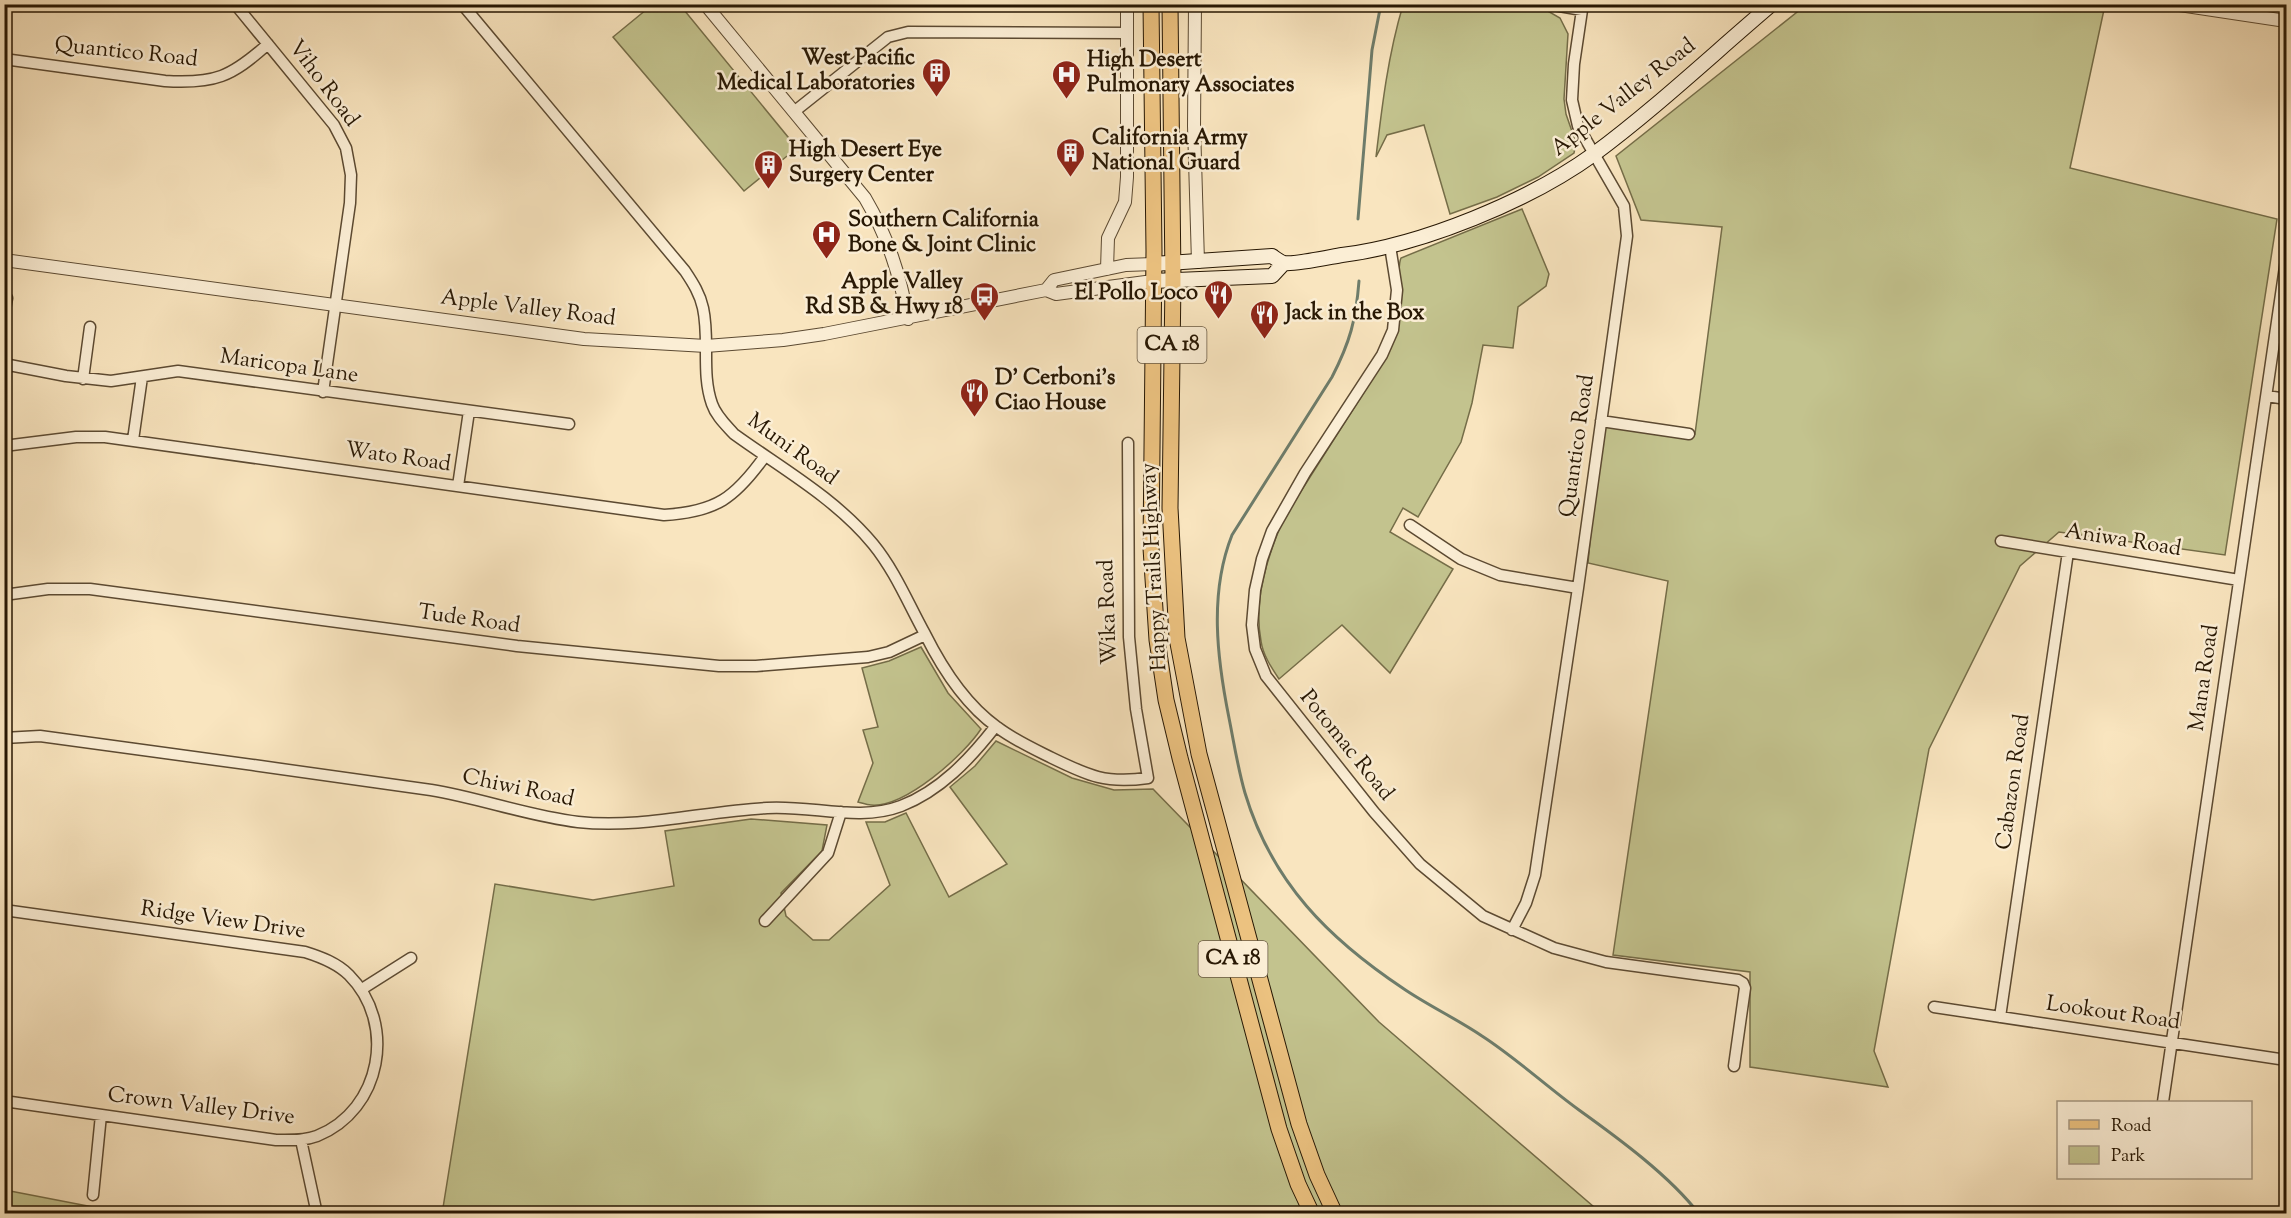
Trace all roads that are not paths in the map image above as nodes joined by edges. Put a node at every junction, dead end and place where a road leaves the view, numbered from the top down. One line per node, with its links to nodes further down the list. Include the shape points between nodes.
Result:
1 (235, 4): 13 (street, Viho Road)
2 (462, 4): 34 (street, Muni Road, via 685,271 697,288 703,308)
3 (705, 4): 15 (street)
4 (1127, 4): 12 (street)
5 (1150, 4): 23 (main road, Happy Trails Highway / CA 18)
6 (1170, 4): 21 (main road, Happy Trails Highway / CA 18)
7 (1195, 4): 20 (street)
8 (1548, 4): 16 (street, Quantico Road, via 1582,9 1572,100 1578,126)
9 (1772, 4): 16 (main road, Apple Valley Road)
10 (2174, 4): 11 (street)
11 (2286, 21)
12 (1127, 33): 15 (street, via 908,32 888,38); 24 (street, via 1125,202 1108,238)
13 (268, 44): 14 (street, Quantico Road, via 242,67 205,81 165,81); 30 (street, Viho Road, via 334,125 346,148 350,202)
14 (4, 59)
15 (795, 111): 32 (street, via 865,198 880,224 895,259)
16 (1593, 154): 17 (main road, Apple Valley Road, via 1548,183 1497,207); 42 (street, Quantico Road, via 1624,206 1627,236)
17 (1390, 246): 22 (main road, Apple Valley Road); 63 (street, Potomac Road, via 1397,290 1393,330 1382,355 1272,531 1255,590 1255,649 1266,676 1420,864 1483,916)
18 (4, 260): 30 (street, Apple Valley Road)
19 (2286, 260): 29 (street, Mana Road)
20 (1198, 262): 21 (main road, Apple Valley Road); 22 (main road, Apple Valley Road, via 1272,256)
21 (1173, 263): 23 (main road, Apple Valley Road); 25 (main road, Happy Trails Highway / CA 18)
22 (1284, 263): 25 (main road, Apple Valley Road, via 1272,276)
23 (1154, 264): 24 (street, Apple Valley Road); 26 (main road, Happy Trails Highway / CA 18)
24 (1107, 268): 27 (street, Apple Valley Road, via 1054,280)
25 (1173, 280): 26 (main road, Apple Valley Road); 79 (main road, Happy Trails Highway / CA 18, via 1172,548 1177,638 1186,696 1304,1141)
26 (1153, 281): 27 (street, Apple Valley Road, via 1056,294); 78 (main road, Happy Trails Highway / CA 18, via 1151,548 1157,640 1166,700 1284,1147)
27 (1046, 290): 32 (street, Apple Valley Road)
28 (7, 298): 31 (street)
29 (2284, 303): 39 (street, Mana Road)
30 (335, 306): 34 (street, Apple Valley Road, via 584,339); 38 (street, Viho Road)
31 (4, 315)
32 (908, 319): 34 (street, Apple Valley Road, via 783,340)
33 (90, 327): 37 (street)
34 (706, 346): 48 (street, Muni Road, via 707,383 713,406 734,434)
35 (4, 364): 37 (street, Maricopa Lane)
36 (142, 377): 37 (street, Maricopa Lane); 38 (street, Maricopa Lane, via 178,371); 45 (street)
37 (83, 379)
38 (323, 392): 41 (street, Maricopa Lane)
39 (2267, 396): 40 (street); 53 (street, Mana Road)
40 (2286, 399)
41 (469, 411): 43 (street, Maricopa Lane); 49 (street)
42 (1601, 421): 44 (street); 54 (street, Quantico Road)
43 (569, 424)
44 (1689, 434)
45 (133, 440): 47 (street, Wato Road, via 76,437); 49 (street, Wato Road)
46 (1128, 443): 59 (street, Wika Road, via 1129,637)
47 (4, 446)
48 (765, 456): 49 (street, Wato Road, via 726,499 685,514 664,515); 56 (street, Muni Road, via 837,507 861,530 904,590)
49 (458, 486)
50 (1410, 525): 54 (street, via 1461,559 1500,575)
51 (2001, 541): 52 (street, Aniwa Road)
52 (2068, 552): 53 (street, Aniwa Road); 67 (street, Cabazon Road)
53 (2239, 580): 68 (street, Mana Road)
54 (1578, 588): 63 (street, Quantico Road, via 1535,875)
55 (4, 595): 56 (street, Tude Road, via 90,589 517,646 719,666 868,657)
56 (925, 635): 57 (street, Muni Road, via 948,674)
57 (995, 727): 59 (street, Muni Road, via 1088,775 1125,782); 60 (street, Chiwi Road, via 970,758 923,794 901,806 872,814)
58 (4, 738): 60 (street, Chiwi Road, via 39,736 423,789 578,822 624,823 767,808)
59 (1148, 778)
60 (841, 812): 62 (street, via 828,853)
61 (4, 910): 65 (street, Ridge View Drive, via 305,952 327,959)
62 (765, 921)
63 (1512, 930): 71 (street, Potomac Road, via 1554,948 1606,962 1743,983)
64 (411, 958): 65 (street)
65 (362, 989): 69 (street, Ridge View Drive, via 376,1022)
66 (1934, 1007): 67 (street, Lookout Road)
67 (2000, 1017): 68 (street, Lookout Road)
68 (2172, 1043): 70 (street, Lookout Road); 73 (street, Mana Road)
69 (378, 1049): 75 (street, Crown Valley Drive, via 377,1064 362,1099 348,1116 317,1136)
70 (2286, 1060)
71 (1734, 1066)
72 (4, 1101): 74 (street, Crown Valley Drive)
73 (2163, 1101)
74 (101, 1114): 75 (street, Crown Valley Drive, via 276,1140); 76 (street)
75 (301, 1140): 77 (street)
76 (93, 1195)
77 (317, 1214)
78 (1312, 1214)
79 (1335, 1214)

